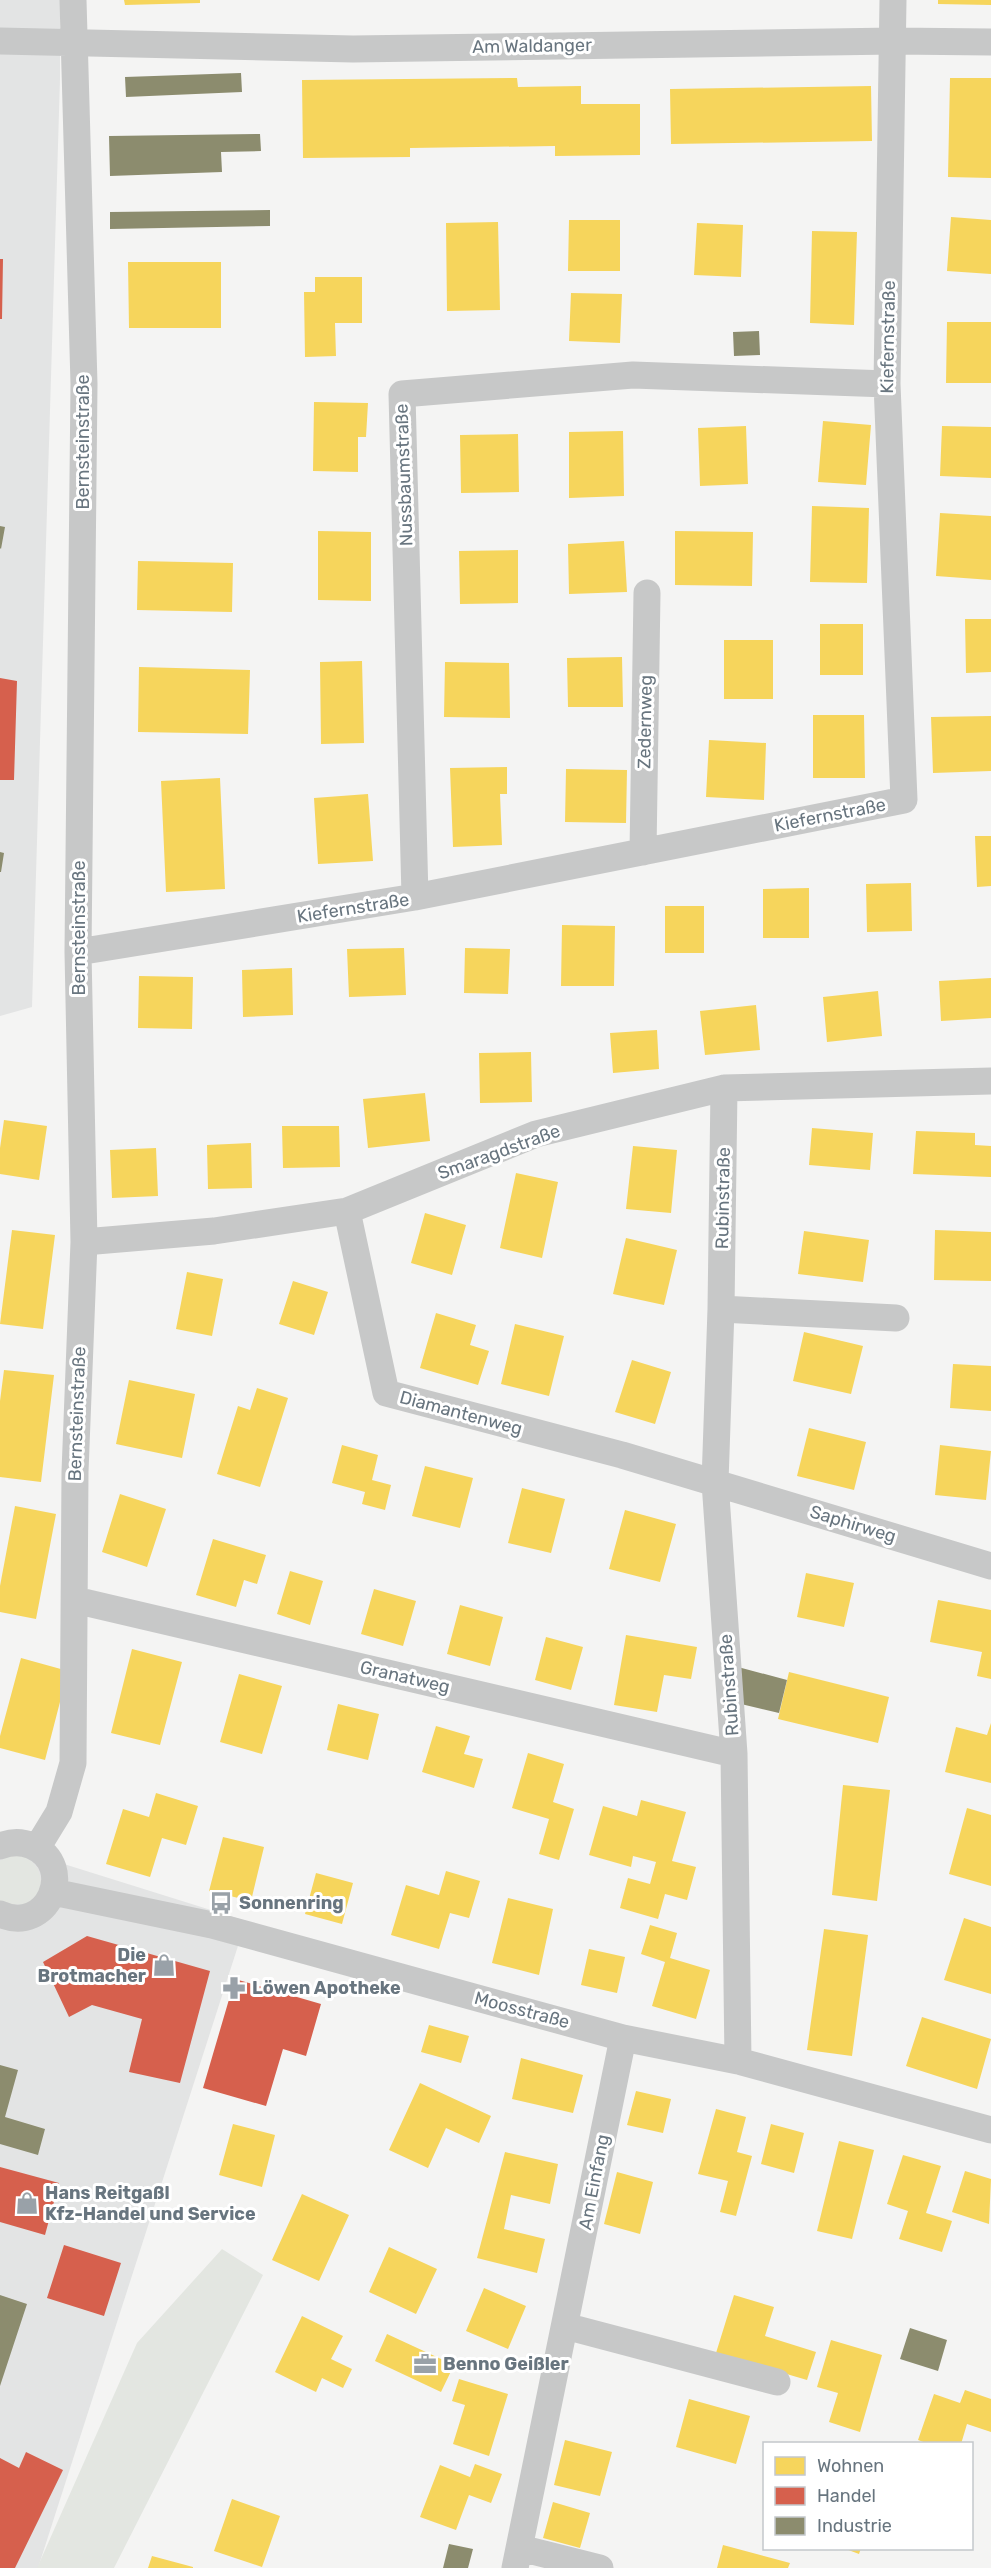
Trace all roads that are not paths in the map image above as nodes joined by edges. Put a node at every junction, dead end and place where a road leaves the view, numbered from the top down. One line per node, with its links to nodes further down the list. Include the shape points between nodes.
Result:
1 (73, 0): 4 (street, Bernsteinstraße)
2 (893, 0): 5 (street, Kiefernstraße)
3 (0, 41): 4 (street, Am Waldanger)
4 (73, 41): 5 (street, Am Waldanger, via 353,49); 11 (street, Bernsteinstraße, via 84,384)
5 (894, 41): 6 (street, Am Waldanger); 7 (street, Kiefernstraße)
6 (991, 42)
7 (887, 384): 9 (street, Kiefernstraße, via 904,800); 10 (street, Nussbaumstraße, via 633,375 402,394)
8 (647, 592): 9 (street, Zedernweg)
9 (643, 852): 10 (street, Kiefernstraße)
10 (415, 897): 11 (street, Kiefernstraße)
11 (78, 952): 15 (street, Bernsteinstraße)
12 (991, 1081): 13 (street, Smaragdstraße)
13 (724, 1088): 14 (street, Smaragdstraße, via 536,1134); 16 (street, Rubinstraße)
14 (346, 1211): 15 (street, Smaragdstraße, via 214,1232); 18 (street, Diamantenweg, via 386,1393)
15 (84, 1242): 20 (street, Bernsteinstraße, via 75,1472)
16 (721, 1309): 17 (street); 18 (street, Rubinstraße)
17 (896, 1318)
18 (715, 1482): 19 (street, Saphirweg); 21 (street, Rubinstraße)
19 (991, 1566)
20 (75, 1600): 21 (street, Granatweg); 23 (street, Bernsteinstraße, via 73,1762 59,1812)
21 (734, 1754): 27 (street, Rubinstraße)
22 (0, 1846): 23 (street, via 14,1842)
23 (37, 1848): 24 (street, via 53,1867)
24 (53, 1892): 25 (street, via 48,1902 30,1917 18,1919); 26 (street, Moosstraße, via 212,1925)
25 (0, 1914)
26 (623, 2038): 27 (street, Moosstraße); 29 (street, Am Einfang)
27 (738, 2061): 28 (street, Moosstraße)
28 (991, 2130)
29 (565, 2326): 30 (street); 31 (street, Am Einfang)
30 (777, 2382)
31 (517, 2558): 32 (street)
32 (600, 2568)

